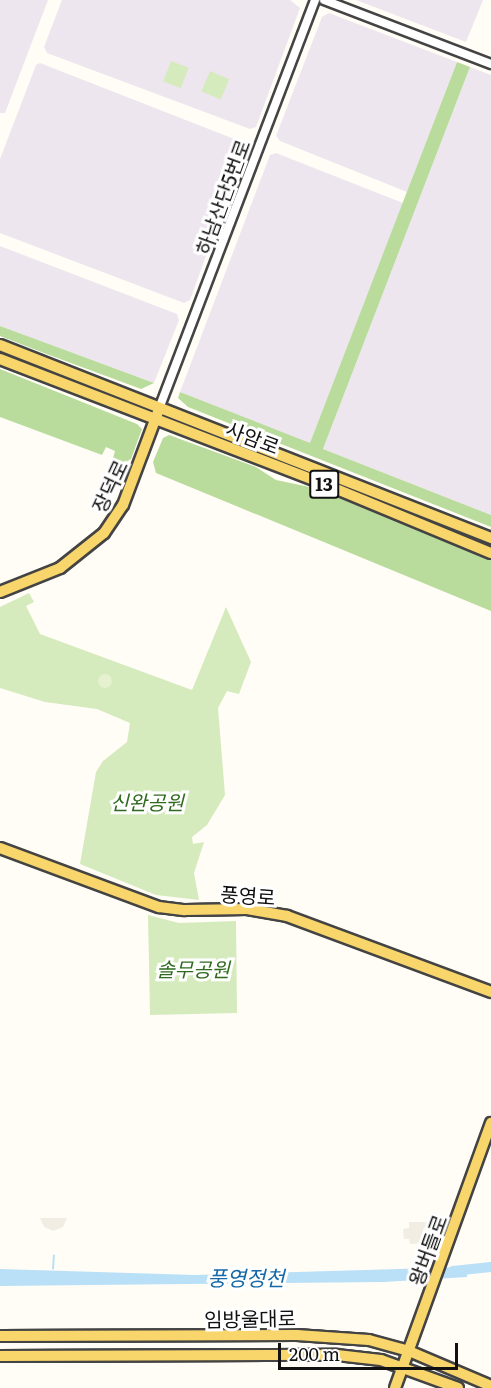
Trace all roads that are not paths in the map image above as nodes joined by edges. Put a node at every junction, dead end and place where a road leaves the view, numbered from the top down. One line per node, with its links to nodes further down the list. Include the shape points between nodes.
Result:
1 (315, 0): 6 (street, 하남산단5번로)
2 (324, 0): 3 (street)
3 (491, 64)
4 (0, 345): 6 (main road, 사암로 / 13)
5 (0, 359): 7 (main road, 사암로 / 13)
6 (160, 406): 7 (main road, 장덕로); 8 (main road, 사암로 / 13)
7 (156, 418): 9 (main road, 사암로 / 13); 10 (main road, 장덕로, via 123,505 104,533 82,555 53,572)
8 (491, 538)
9 (491, 553)
10 (0, 592)
11 (0, 848): 12 (main road, 풍영로, via 159,906 185,910 247,909 287,916)
12 (491, 992)
13 (491, 1123): 15 (main road, 왕버들로)
14 (0, 1336): 15 (main road, 임방울대로, via 297,1335 369,1340)
15 (410, 1350): 17 (main road, 왕버들로); 18 (main road, 임방울대로)
16 (0, 1356): 17 (main road, 임방울대로, via 337,1355 366,1357)
17 (403, 1367): 19 (main road, 왕버들로); 20 (main road, 임방울대로)
18 (491, 1386)
19 (394, 1388)
20 (458, 1388)

